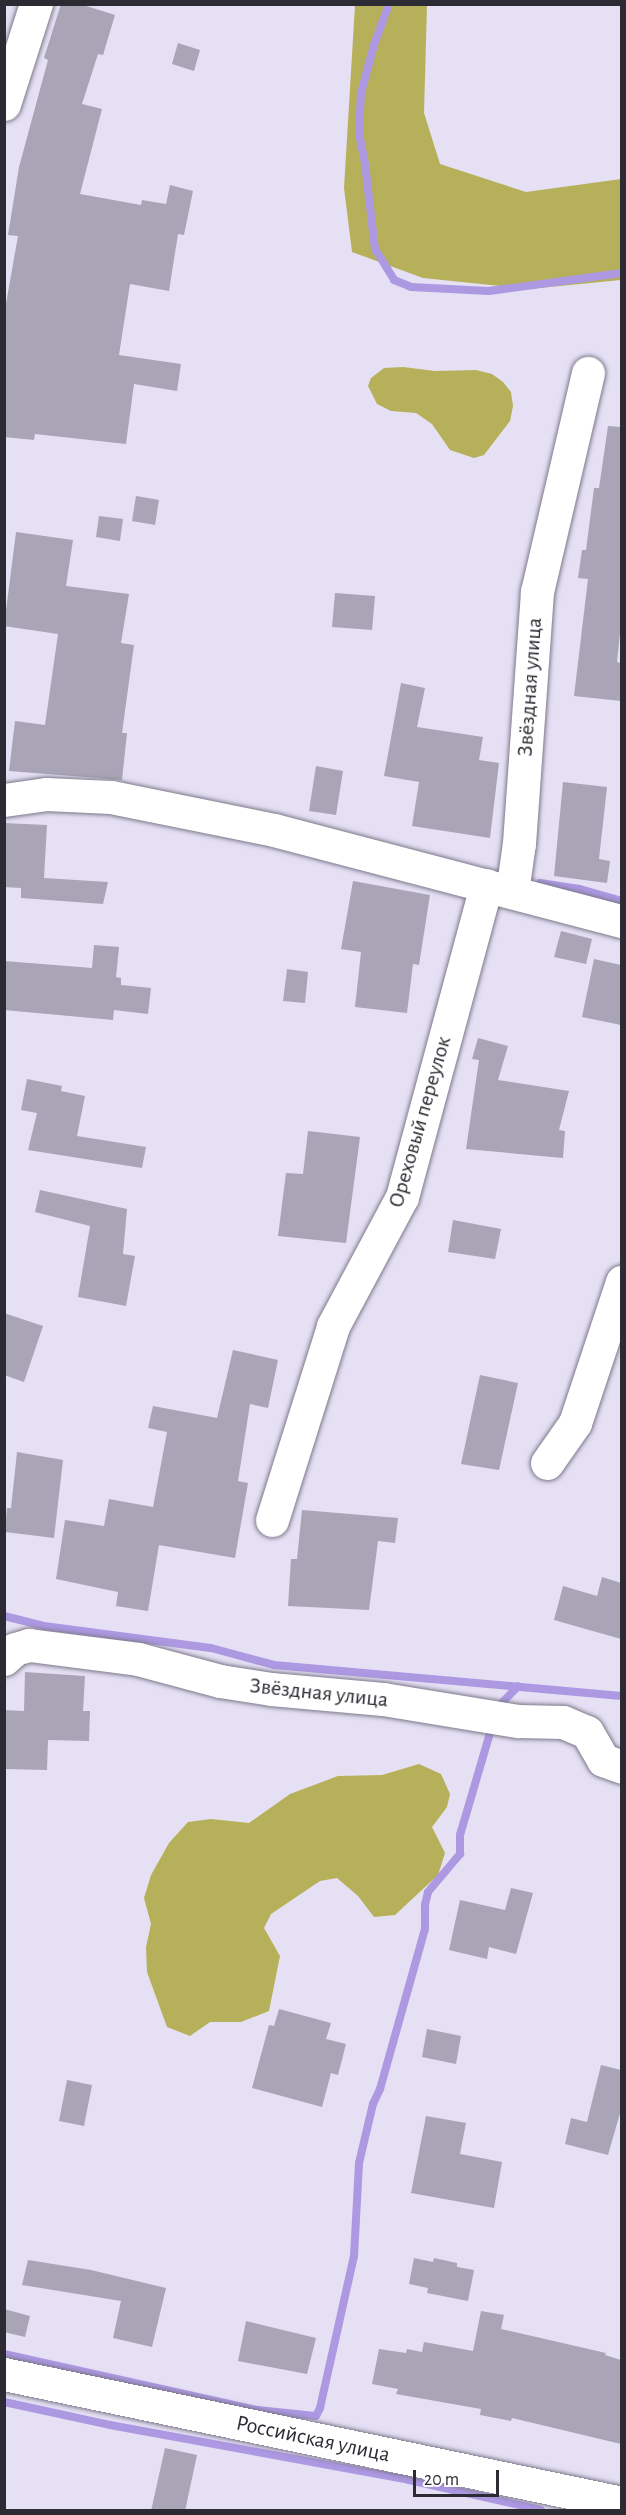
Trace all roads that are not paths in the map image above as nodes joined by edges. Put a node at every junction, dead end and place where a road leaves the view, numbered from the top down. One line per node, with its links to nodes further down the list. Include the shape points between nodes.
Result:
1 (36, 4): 2 (street)
2 (4, 104)
3 (588, 373): 5 (street, Звёздная улица, via 537,592 519,843)
4 (4, 800): 5 (street, via 46,794 111,797 274,830)
5 (499, 888): 6 (street); 9 (street, Ореховый переулок, via 402,1197 333,1326)
6 (621, 921)
7 (621, 1282): 8 (street, via 574,1423)
8 (547, 1463)
9 (272, 1520)
10 (4, 1659): 11 (street, Звёздная улица, via 15,1649 29,1646 138,1659 220,1682 382,1699 518,1721 563,1722 587,1732 603,1760)
11 (621, 1767)
12 (4, 2374): 13 (street, Российская улица)
13 (621, 2503)

